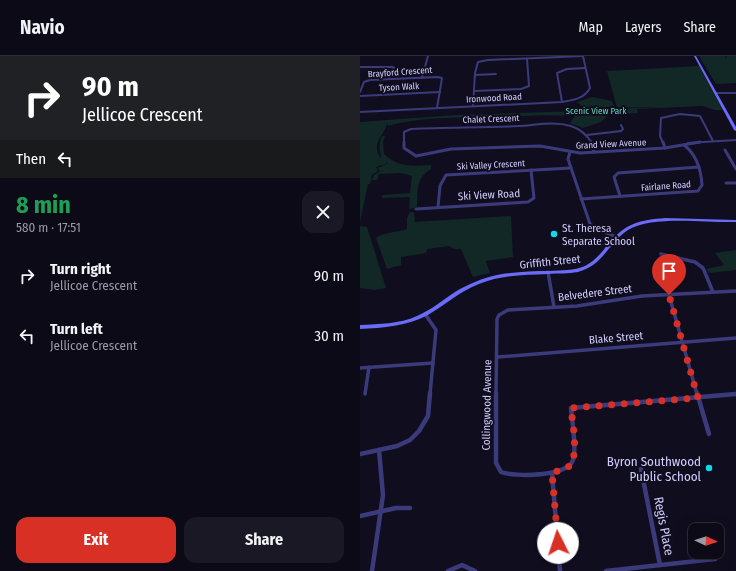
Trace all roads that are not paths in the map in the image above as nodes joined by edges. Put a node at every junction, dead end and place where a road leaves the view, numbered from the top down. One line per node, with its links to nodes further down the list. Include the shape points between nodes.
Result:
1 (428, 56): 11 (street)
2 (501, 56): 6 (street)
3 (583, 56): 5 (street); 8 (street, Ironwood Road)
4 (695, 56): 16 (street)
5 (527, 59): 6 (street); 13 (street, via 529,86 520,89)
6 (501, 60): 10 (street, via 478,62)
7 (360, 67): 12 (street, via 392,67 394,68)
8 (585, 68): 19 (street, Ironwood Road, via 589,91 581,97); 19 (street, via 560,70 557,73)
9 (496, 74): 10 (street)
10 (475, 75): 13 (street)
11 (422, 78): 12 (street, Brayford Crescent); 15 (street, Brayford Crescent, via 442,78)
12 (389, 79): 14 (street, Brayford Crescent, via 366,81)
13 (474, 91): 20 (street)
14 (360, 92)
15 (440, 92): 18 (street, Tyson Walk); 21 (street, Brayford Crescent)
16 (716, 93): 17 (street); 24 (street)
17 (736, 93)
18 (360, 96)
19 (562, 102): 20 (street, Ironwood Road)
20 (473, 106): 21 (street, Ironwood Road)
21 (437, 108): 22 (street, Ironwood Road)
22 (360, 112)
23 (621, 125): 25 (street, via 621,131)
24 (736, 130)
25 (587, 135): 32 (street); 33 (street, Chalet Crescent, via 573,127 550,123 411,129 404,132 404,148)
26 (736, 140): 27 (street, Grand View Avenue)
27 (713, 141): 28 (street, Grand View Avenue); 29 (street, via 700,116 667,116 660,121 660,136)
28 (684, 144): 29 (street, Grand View Avenue); 34 (street, Fairlane Road, via 692,152)
29 (665, 148): 32 (street, Grand View Avenue)
30 (725, 150): 37 (street)
31 (570, 152): 32 (street, Grand View Avenue); 33 (street, Grand View Avenue, via 540,146 522,146 436,151); 35 (street, via 568,159)
32 (594, 152)
33 (416, 156)
34 (699, 167): 40 (street, Fairlane Road, via 702,185 698,191); 40 (street, via 618,173 614,177)
35 (571, 168): 36 (street, Ski Valley Crescent); 41 (street)
36 (531, 170): 42 (street, Ski Valley Crescent, via 446,176 442,179); 42 (street, Ski View Road, via 534,198 528,202)
37 (736, 170)
38 (726, 183): 39 (street)
39 (736, 183)
40 (620, 196): 41 (street, Fairlane Road)
41 (581, 199): 45 (street, via 590,224)
42 (438, 207): 43 (street, Ski View Road)
43 (416, 208)
44 (736, 222): 45 (street, Griffith Street, via 652,221 630,227)
45 (617, 237): 47 (street, Griffith Street, via 592,264 578,270)
46 (661, 254): 49 (street, via 695,262 703,268)
47 (548, 272): 51 (street); 53 (street, Griffith Street, via 490,278 463,289)
48 (736, 291): 49 (street, Belvedere Street)
49 (713, 292): 50 (street, Belvedere Street)
50 (669, 295): 51 (street, Belvedere Street); 56 (street)
51 (554, 307): 52 (street, Belvedere Street)
52 (504, 311): 57 (street, Collingwood Avenue, via 497,319)
53 (425, 314): 54 (street, Griffith Street, via 410,321); 58 (street, via 436,330)
54 (360, 327)
55 (736, 338): 56 (street, Blake Street)
56 (682, 342): 57 (street, Blake Street); 63 (street)
57 (498, 356): 68 (street, Collingwood Avenue, via 496,463 501,472 510,476)
58 (433, 362): 59 (street); 65 (street, via 428,416 419,431 410,440)
59 (369, 367): 60 (street); 61 (street)
60 (360, 368)
61 (365, 394)
62 (736, 394): 63 (street)
63 (698, 398): 64 (street); 68 (street, via 571,408 573,461 568,467)
64 (709, 434)
65 (379, 450): 66 (street); 70 (street, via 383,495)
66 (360, 454)
67 (641, 469): 73 (street, Regis Place)
68 (552, 473): 77 (street)
69 (410, 508): 70 (street)
70 (381, 512): 71 (street); 74 (street)
71 (360, 516)
72 (715, 559): 73 (street)
73 (660, 565): 78 (street)
74 (372, 571)
75 (448, 571): 76 (street, via 466,565)
76 (475, 571)
77 (560, 571)
78 (606, 571)

